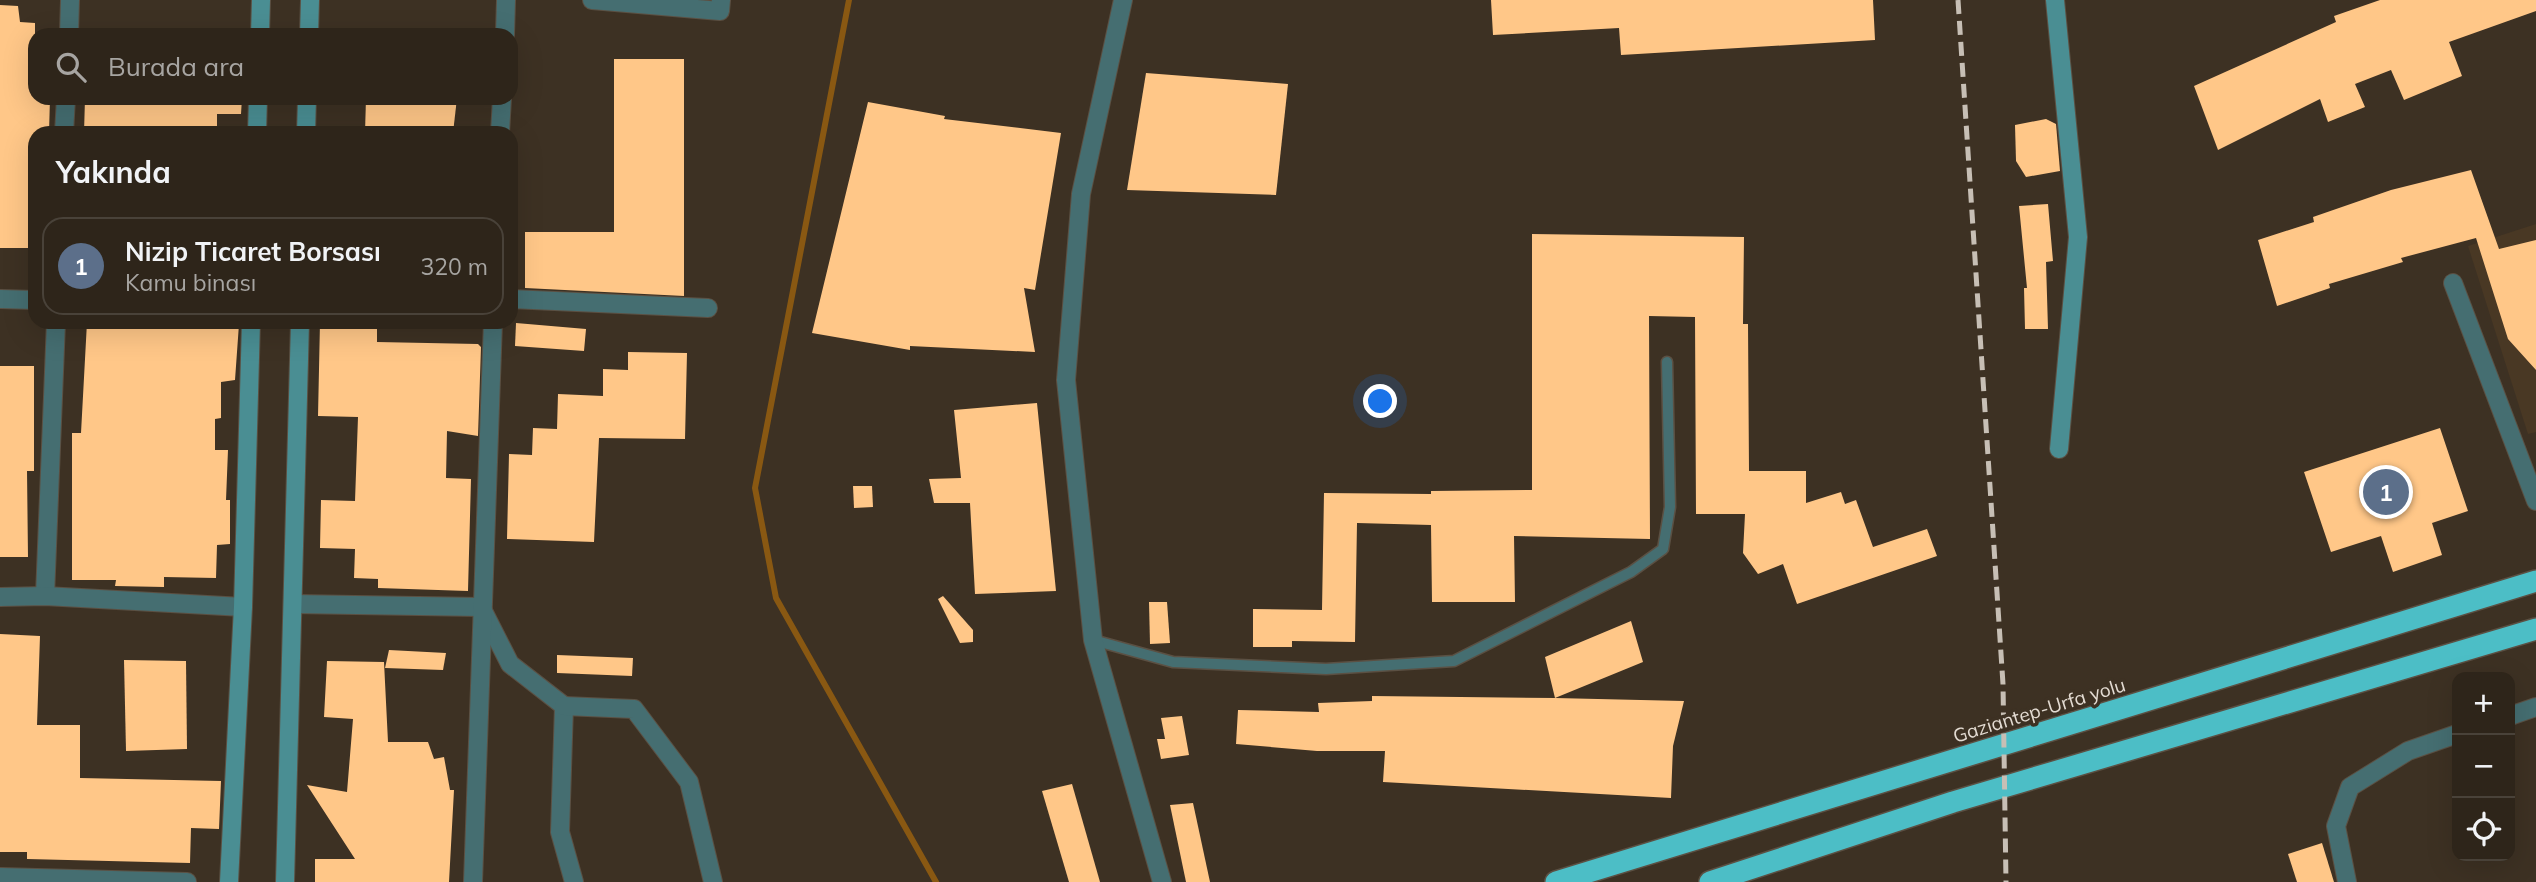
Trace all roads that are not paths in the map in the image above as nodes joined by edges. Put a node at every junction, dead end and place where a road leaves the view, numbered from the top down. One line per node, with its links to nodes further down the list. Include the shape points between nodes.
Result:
1 (70, 0): 9 (street)
2 (261, 0): 10 (main road)
3 (310, 0): 11 (main road)
4 (506, 0): 12 (street)
5 (592, 0): 6 (street, via 720,11)
6 (721, 0)
7 (1123, 0): 40 (street, via 1081,194 1066,380)
8 (2055, 0): 31 (main road, via 2078,237)
9 (69, 28)
10 (260, 28)
11 (309, 28)
12 (505, 28)
13 (66, 105): 17 (street)
14 (258, 105): 18 (main road)
15 (307, 105): 19 (main road)
16 (502, 105): 20 (street)
17 (64, 126)
18 (257, 126)
19 (306, 126)
20 (500, 126)
21 (2453, 283): 32 (street)
22 (0, 299): 24 (street)
23 (518, 299): 25 (street)
24 (28, 300)
25 (708, 308)
26 (56, 329): 34 (street)
27 (251, 329): 37 (main road)
28 (300, 329): 36 (main road)
29 (492, 329): 38 (street)
30 (1667, 362): 40 (lane, via 1670,507 1663,549 1631,572 1454,661 1326,669 1173,662)
31 (2059, 449)
32 (2536, 501)
33 (2536, 581): 54 (highway, Gaziantep-Urfa yolu)
34 (45, 596): 35 (street); 37 (street)
35 (0, 597)
36 (293, 604): 38 (street); 49 (main road)
37 (243, 607): 48 (main road)
38 (481, 607): 41 (street, via 510,664); 50 (street)
39 (2536, 629): 55 (highway, via 1953,802)
40 (1093, 640): 53 (street)
41 (564, 706): 51 (street, via 560,832); 52 (street, via 634,709 690,782)
42 (2536, 706): 43 (street)
43 (2515, 714)
44 (2454, 735): 56 (street, via 2408,751 2350,787 2336,826)
45 (0, 877): 46 (street)
46 (80, 881): 47 (street)
47 (187, 882)
48 (229, 882)
49 (285, 882)
50 (473, 882)
51 (574, 882)
52 (713, 882)
53 (1162, 882)
54 (1556, 882)
55 (1710, 882)
56 (2347, 882)

